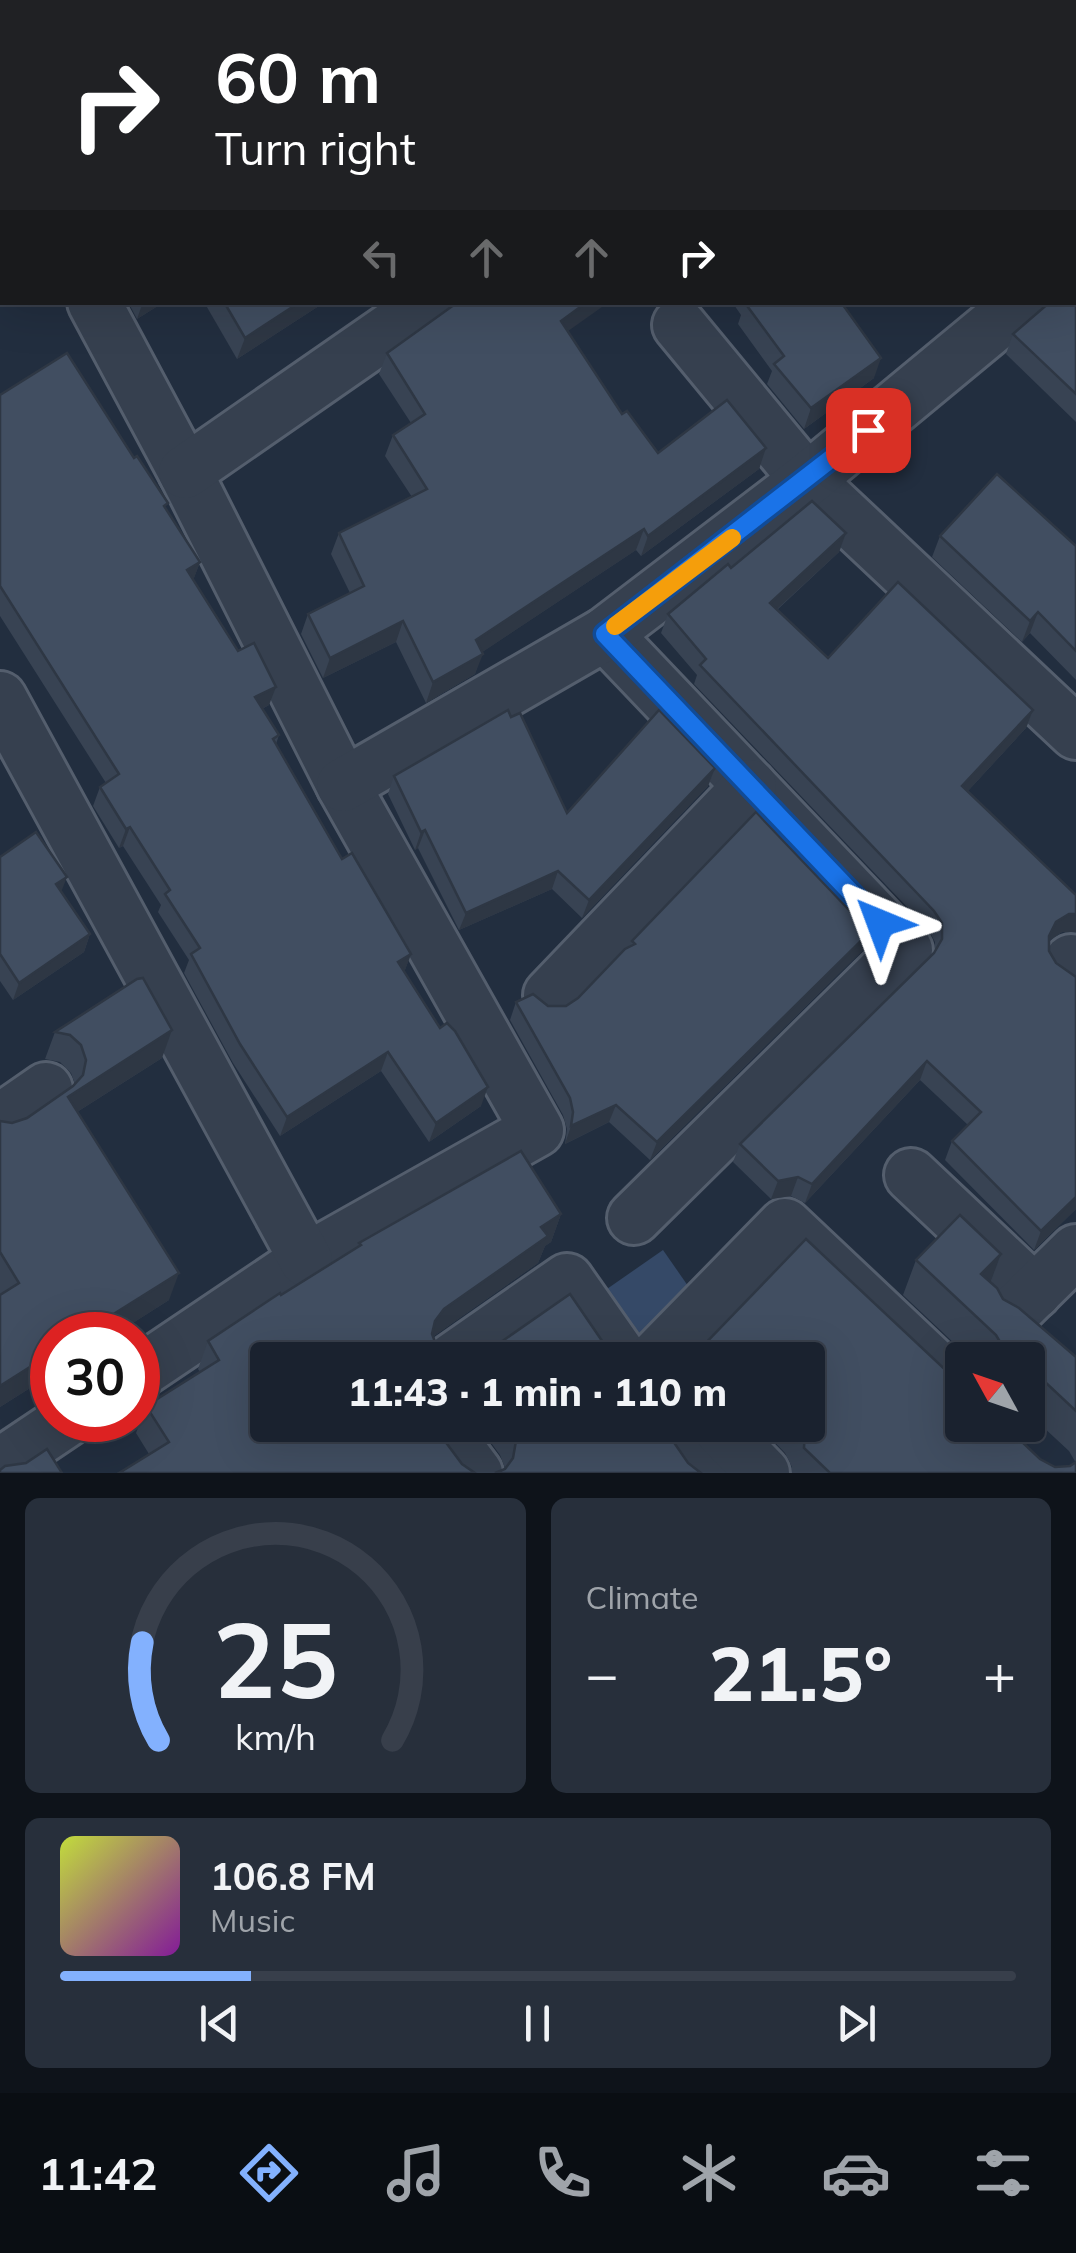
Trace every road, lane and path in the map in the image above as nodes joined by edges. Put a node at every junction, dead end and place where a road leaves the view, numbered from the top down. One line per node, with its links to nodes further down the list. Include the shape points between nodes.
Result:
1 (96, 305): 5 (street)
2 (426, 305): 5 (street)
3 (1018, 305): 6 (street)
4 (679, 325): 6 (street)
5 (186, 472): 10 (street)
6 (807, 480): 7 (street); 9 (street)
7 (605, 634): 10 (street); 11 (street)
8 (0, 698): 18 (street)
9 (1076, 733)
10 (343, 784): 18 (street, via 537,1130)
11 (750, 786): 12 (street); 16 (street, via 906,950)
12 (550, 994)
13 (46, 1089): 14 (street)
14 (0, 1122)
15 (912, 1175): 17 (street, via 1024,1303)
16 (634, 1218)
17 (1076, 1251)
18 (306, 1260): 22 (street)
19 (478, 1342): 20 (street, via 566,1280)
20 (610, 1342)
21 (671, 1342): 23 (street, via 785,1225)
22 (160, 1358)
23 (945, 1376)
24 (34, 1442): 28 (street)
25 (453, 1442): 29 (street)
26 (681, 1442): 30 (street)
27 (733, 1442): 31 (street)
28 (0, 1465)
29 (476, 1473)
30 (703, 1473)
31 (763, 1473)

